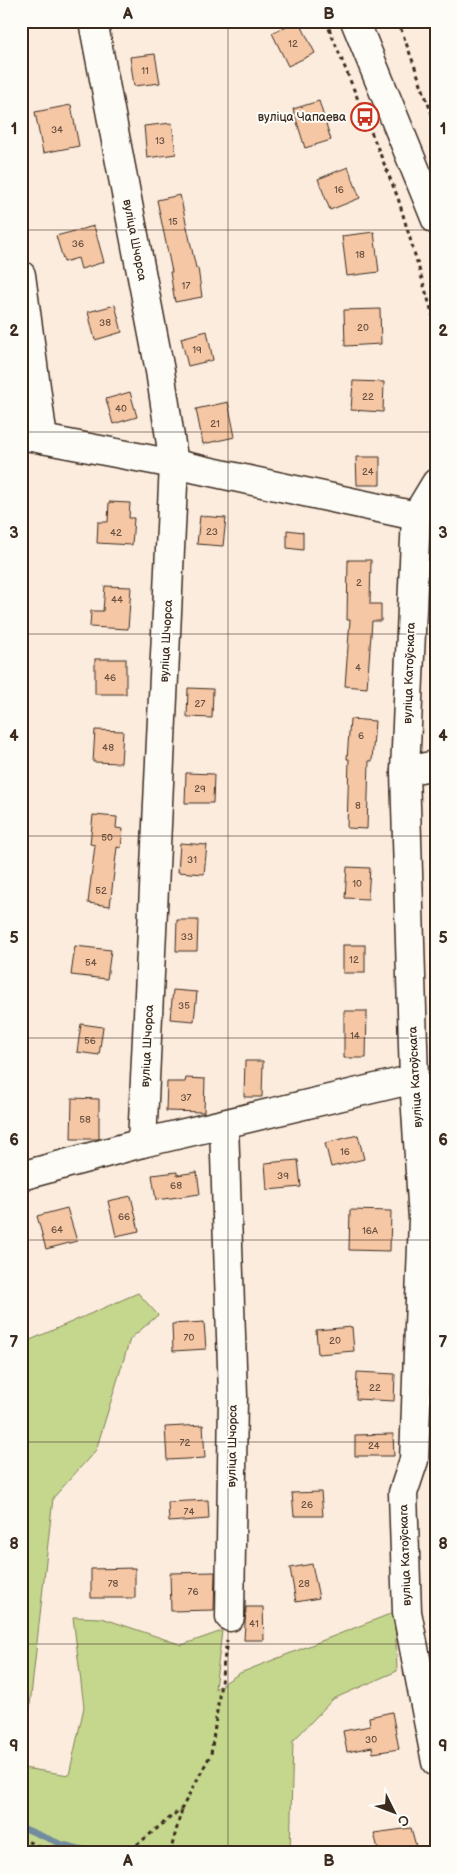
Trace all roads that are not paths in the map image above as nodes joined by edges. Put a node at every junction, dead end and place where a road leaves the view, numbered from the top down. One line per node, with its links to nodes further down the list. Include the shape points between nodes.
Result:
1 (93, 21): 6 (street, вуліца Шчорса, via 160,371)
2 (355, 21): 3 (street)
3 (436, 220)
4 (21, 275): 5 (street)
5 (32, 437): 6 (street)
6 (174, 464): 8 (street); 13 (street, вуліца Шчорса)
7 (436, 483): 8 (street, вуліца Катоўскага)
8 (416, 516): 10 (street, вуліца Катоўскага)
9 (436, 765): 10 (street)
10 (406, 771): 11 (street, вуліца Катоўскага)
11 (414, 1079): 12 (street); 15 (street, вуліца Катоўскага)
12 (224, 1125): 13 (street); 17 (street, вуліца Шчорса, via 233,1396)
13 (142, 1143): 14 (street)
14 (21, 1176)
15 (430, 1218): 16 (street, вуліца Катоўскага)
16 (425, 1460): 18 (street, вуліца Катоўскага, via 403,1493 406,1612)
17 (230, 1618)
18 (436, 1762)

